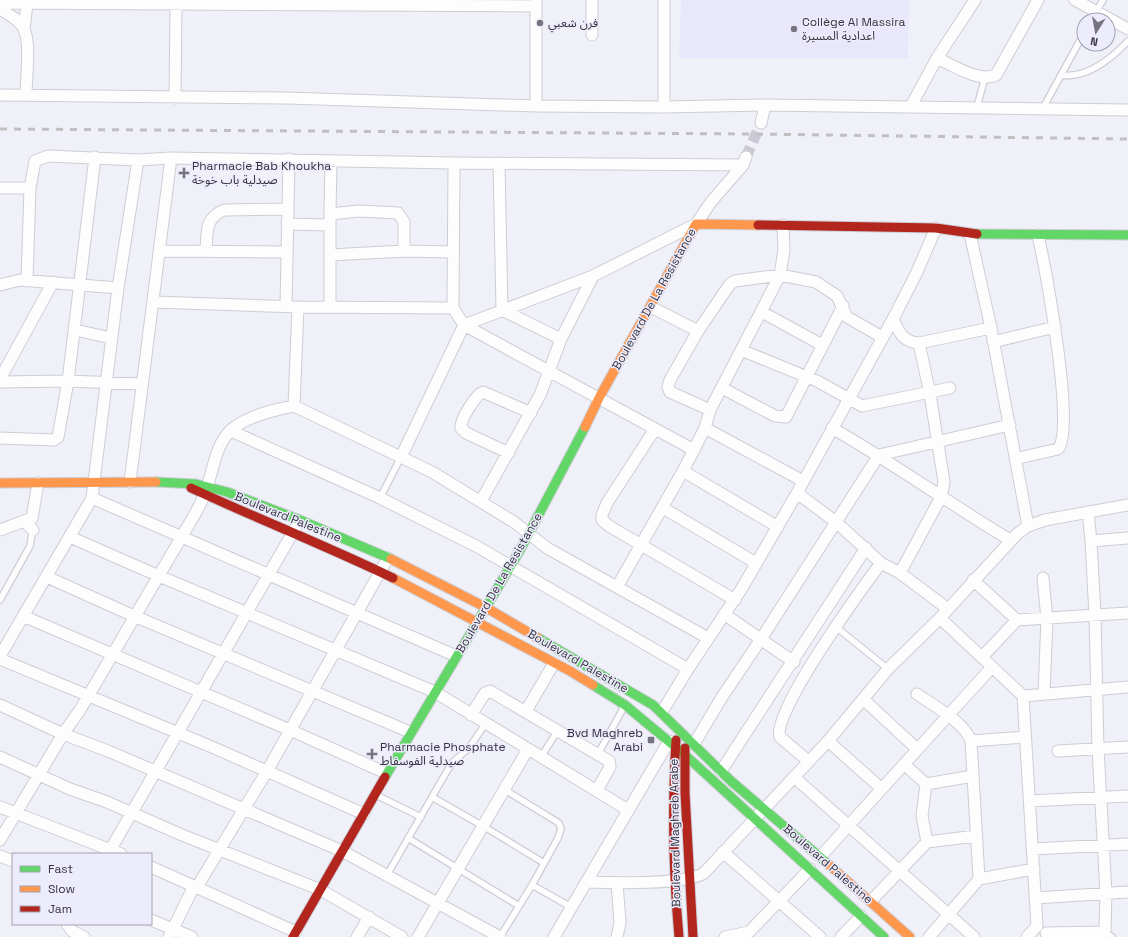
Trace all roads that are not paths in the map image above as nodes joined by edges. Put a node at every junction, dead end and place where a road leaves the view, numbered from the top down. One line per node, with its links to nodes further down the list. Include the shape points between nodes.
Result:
1 (592, 0): 23 (street)
2 (664, 0): 35 (street)
3 (974, 0): 26 (street)
4 (1038, 0): 28 (street, via 996,75)
5 (1075, 0): 18 (street)
6 (1103, 0): 19 (lane)
7 (131, 2): 8 (street); 16 (street)
8 (27, 3): 15 (street); 22 (street)
9 (205, 3): 10 (street); 16 (street)
10 (306, 3): 11 (street)
11 (341, 3): 12 (street)
12 (379, 3): 13 (street)
13 (488, 3): 14 (street)
14 (536, 3): 33 (street)
15 (0, 4)
16 (171, 4): 31 (street)
17 (2, 12): 22 (street)
18 (1088, 12)
19 (1096, 12)
20 (1116, 25): 21 (street)
21 (1128, 29)
22 (24, 30): 30 (street, via 27,47)
23 (592, 35)
24 (1128, 41): 27 (lane, via 1114,55 1086,73 1074,76)
25 (1076, 48): 27 (lane)
26 (938, 58): 28 (street, via 964,71); 34 (street)
27 (1061, 75): 37 (lane)
28 (985, 77): 36 (lane)
29 (0, 95): 30 (street)
30 (26, 95): 31 (street)
31 (175, 98): 33 (street, via 287,98)
32 (765, 105): 34 (street); 35 (street); 39 (street)
33 (536, 106): 35 (street)
34 (911, 106): 36 (street)
35 (664, 107)
36 (977, 107): 37 (street)
37 (1043, 108): 38 (street)
38 (1128, 110)
39 (761, 122)
40 (95, 157): 43 (street); 48 (street, via 38,158 34,165); 68 (street)
41 (171, 158): 42 (street); 43 (street); 58 (street)
42 (289, 159): 44 (street); 49 (street)
43 (138, 160): 70 (street)
44 (332, 161): 45 (street); 50 (street)
45 (454, 163): 46 (street); 62 (street)
46 (500, 163): 52 (street, via 745,161); 78 (street)
47 (0, 188): 48 (street)
48 (30, 188): 66 (street)
49 (288, 209): 51 (street); 59 (street, via 224,210 215,214 208,227)
50 (330, 219): 51 (street); 60 (street, via 359,211 398,213 404,222); 63 (street)
51 (287, 224): 61 (street)
52 (696, 224): 53 (street); 65 (street); 76 (street, Boulevard De La Resistance)
53 (783, 225): 54 (street); 64 (street, via 784,250)
54 (936, 228): 55 (street); 80 (street)
55 (970, 234): 56 (street); 83 (street)
56 (1038, 235): 57 (street); 82 (street)
57 (1128, 235)
58 (160, 251): 59 (street); 71 (street)
59 (206, 251): 61 (street)
60 (404, 251): 62 (street); 63 (street)
61 (287, 252): 72 (street)
62 (453, 252): 77 (street)
63 (330, 255): 75 (street)
64 (780, 275): 73 (street, via 820,284 837,296); 79 (street); 85 (street, via 740,279 730,284)
65 (593, 276): 78 (street); 88 (street)
66 (27, 281): 67 (street); 69 (street, via 11,281)
67 (53, 282): 68 (street); 95 (street)
68 (79, 284): 70 (street); 84 (street)
69 (0, 286)
70 (118, 288): 87 (street)
71 (154, 302): 72 (street); 99 (street)
72 (286, 306): 74 (street)
73 (843, 306): 86 (street, via 847,317); 91 (street)
74 (298, 307): 75 (street); 105 (street)
75 (330, 307): 77 (street)
76 (651, 307): 85 (street); 103 (street, Boulevard De La Resistance)
77 (453, 308): 81 (street)
78 (502, 310): 81 (street); 88 (street)
79 (762, 312): 91 (street); 92 (street)
80 (893, 319): 86 (street); 90 (street, via 902,337 910,342)
81 (464, 325): 93 (street); 120 (street)
82 (1056, 327): 89 (street); 121 (street, via 1064,422 1063,442 1058,449)
83 (991, 328): 89 (street); 90 (street)
84 (75, 330): 87 (street); 96 (street)
85 (698, 331): 106 (street, via 668,387 670,392)
86 (882, 336): 104 (street)
87 (111, 338): 98 (street)
88 (561, 339): 93 (street)
89 (994, 342): 109 (street)
90 (919, 343): 102 (street)
91 (822, 345): 94 (street)
92 (741, 350): 94 (street); 100 (street)
93 (550, 372): 103 (street); 107 (street)
94 (806, 377): 100 (street, via 789,414 782,418); 104 (street)
95 (0, 379)
96 (68, 381): 97 (street); 98 (street); 114 (street, via 56,440)
97 (0, 382)
98 (106, 382): 99 (street); 127 (street)
99 (142, 384): 124 (street)
100 (722, 388): 106 (street)
101 (950, 388): 102 (street)
102 (930, 394): 104 (street, via 865,406); 116 (street)
103 (599, 398): 112 (street); 145 (street, Boulevard De La Resistance)
104 (849, 398): 111 (street)
105 (294, 406): 108 (street, via 274,410); 120 (street)
106 (710, 410): 110 (street)
107 (531, 413): 118 (street); 118 (street, via 483,392 477,396 461,422 461,428 466,432)
108 (241, 424): 113 (street); 115 (street)
109 (1010, 425): 116 (street); 121 (street)
110 (704, 428): 117 (street); 123 (street)
111 (832, 428): 119 (street); 123 (street)
112 (655, 429): 117 (street); 151 (street, via 602,515 602,520 609,526)
113 (231, 431): 115 (street); 128 (street, via 220,448)
114 (0, 438)
115 (245, 438): 132 (street)
116 (938, 442): 119 (street); 130 (street, via 944,482)
117 (694, 450): 122 (street)
118 (509, 453): 133 (street)
119 (879, 455): 130 (street); 139 (street)
120 (401, 457): 132 (lane); 133 (street)
121 (1015, 459): 140 (street)
122 (683, 471): 135 (street); 141 (street)
123 (803, 481): 129 (street)
124 (130, 482): 127 (street, Boulevard Palestine); 128 (street, Boulevard Palestine, via 185,485)
125 (0, 483): 126 (street, Boulevard Palestine)
126 (38, 483): 127 (street, Boulevard Palestine); 137 (street)
127 (94, 483): 131 (street)
128 (206, 490): 138 (street, Boulevard Palestine); 144 (street, Boulevard Palestine); 146 (street)
129 (797, 493): 139 (street); 141 (street)
130 (941, 497): 149 (street); 158 (street)
131 (92, 498): 146 (street); 147 (street)
132 (380, 498): 156 (street)
133 (481, 501): 145 (street)
134 (1128, 505): 136 (street)
135 (663, 508): 151 (street); 154 (street)
136 (1088, 512): 140 (street); 150 (street)
137 (28, 519): 142 (street); 143 (street)
138 (300, 520): 144 (street); 153 (street, Boulevard Palestine)
139 (836, 522): 152 (street); 182 (street)
140 (1028, 526): 149 (street)
141 (778, 527): 154 (street)
142 (0, 530)
143 (33, 530): 165 (lane, via 30,546)
144 (293, 534): 157 (street, Boulevard Palestine); 160 (street)
145 (529, 534): 156 (street, Boulevard De La Resistance); 164 (street, via 547,548)
146 (182, 536): 159 (street); 160 (street)
147 (70, 537): 159 (street); 161 (street)
148 (1128, 538): 150 (street)
149 (1010, 540): 163 (street)
150 (1091, 541): 173 (street)
151 (641, 544): 164 (street); 166 (street)
152 (866, 548): 155 (street); 189 (street)
153 (388, 558): 157 (street); 167 (street, Boulevard Palestine)
154 (756, 563): 166 (street)
155 (881, 563): 158 (street); 180 (street)
156 (511, 565): 167 (street, Boulevard De La Resistance); 192 (street)
157 (379, 572): 171 (street); 179 (street, Boulevard Palestine)
158 (900, 573): 168 (street)
159 (159, 576): 170 (street); 175 (street)
160 (269, 576): 170 (street); 171 (street)
161 (47, 577): 174 (street); 175 (street)
162 (1043, 578): 177 (street)
163 (973, 580): 168 (street); 178 (street)
164 (617, 586): 181 (street)
165 (0, 600)
166 (734, 600): 172 (street)
167 (485, 607): 179 (street, Boulevard De La Resistance); 207 (street, Boulevard Palestine)
168 (948, 609): 176 (street)
169 (1128, 612): 173 (street)
170 (248, 614): 183 (street); 185 (street)
171 (355, 614): 183 (street); 186 (street)
172 (724, 614): 181 (street); 182 (street)
173 (1095, 615): 177 (street); 195 (street)
174 (24, 616): 184 (street); 188 (street)
175 (134, 616): 184 (street); 185 (street)
176 (940, 618): 187 (street); 193 (street)
177 (1047, 619): 178 (street); 199 (street)
178 (1017, 620): 187 (street)
179 (476, 622): 186 (street, Boulevard De La Resistance); 190 (street, Boulevard Palestine)
180 (836, 627): 193 (lane); 231 (street, via 810,666 782,718 779,732 783,740)
181 (708, 638): 192 (street)
182 (761, 639): 189 (street); 219 (street)
183 (335, 650): 196 (street); 197 (street)
184 (111, 654): 198 (street); 200 (street)
185 (224, 654): 196 (street); 198 (street)
186 (456, 656): 197 (street, Boulevard De La Resistance)
187 (982, 657): 191 (street)
188 (0, 658): 200 (street)
189 (794, 662): 235 (street)
190 (554, 663): 205 (street, Boulevard Palestine); 206 (street)
191 (992, 667): 202 (street); 209 (street)
192 (688, 669): 207 (street)
193 (888, 669): 203 (street)
194 (1128, 687): 195 (street)
195 (1097, 689): 199 (street); 223 (street)
196 (312, 690): 212 (street); 214 (street)
197 (435, 692): 208 (street); 214 (street, Boulevard De La Resistance)
198 (201, 693): 212 (street); 215 (street)
199 (1044, 693): 202 (street)
200 (88, 694): 215 (street); 216 (street)
201 (917, 694): 209 (street)
202 (1024, 696): 217 (street)
203 (863, 699): 218 (street); 225 (street)
204 (0, 705): 216 (street)
205 (625, 705): 221 (street, Boulevard Palestine); 227 (lane)
206 (526, 711): 208 (street, via 490,691 485,693); 213 (street)
207 (662, 712): 211 (street, Boulevard Palestine)
208 (471, 715): 210 (street)
209 (947, 716): 220 (street, via 965,731); 225 (street)
210 (486, 723): 224 (street); 246 (lane, via 469,748 453,762)
211 (678, 729): 219 (street, Boulevard Palestine); 221 (street, Boulevard Maghreb Arabe)
212 (290, 730): 233 (street); 236 (street)
213 (558, 730): 227 (street); 230 (lane)
214 (410, 732): 236 (street, Boulevard De La Resistance)
215 (177, 733): 233 (street); 234 (street)
216 (63, 734): 234 (street); 237 (street)
217 (1025, 737): 220 (street); 248 (street)
218 (828, 740): 231 (street); 241 (street)
219 (690, 741): 228 (street, Boulevard Maghreb Arabe); 235 (street, Boulevard Palestine)
220 (971, 741): 238 (street)
221 (672, 744): 228 (street, Boulevard Palestine); 252 (street); 283 (street, Boulevard Maghreb Arabe)
222 (1128, 747): 223 (street)
223 (1098, 748): 226 (street); 247 (street)
224 (528, 749): 230 (street); 242 (street)
225 (917, 749): 232 (street)
226 (1058, 751)
227 (598, 754): 243 (street, via 610,764)
228 (684, 754): 257 (street, Boulevard Palestine); 281 (street, Boulevard Maghreb Arabe)
229 (0, 757): 237 (street)
230 (541, 757): 243 (street)
231 (808, 761): 239 (street)
232 (905, 765): 240 (street); 241 (street)
233 (267, 771): 251 (street); 255 (street)
234 (155, 772): 251 (street); 253 (street)
235 (721, 772): 250 (street, Boulevard Palestine)
236 (386, 774): 244 (street, Boulevard De La Resistance)
237 (38, 776): 253 (street); 254 (street)
238 (973, 776): 240 (street); 260 (street)
239 (794, 777): 250 (street); 258 (street)
240 (926, 784): 263 (street, via 922,816)
241 (882, 789): 258 (street)
242 (505, 790): 259 (street); 274 (lane, via 561,825 561,833)
243 (596, 790): 252 (street)
244 (375, 795): 255 (street, Boulevard De La Resistance); 256 (lane)
245 (1128, 796): 247 (street)
246 (432, 798): 256 (lane); 259 (lane)
247 (1101, 798): 248 (street); 264 (street)
248 (1030, 801): 267 (street)
249 (0, 807): 254 (street)
250 (762, 808): 257 (street); 272 (street, Boulevard Palestine)
251 (245, 809): 266 (street); 268 (street)
252 (628, 810): 284 (street)
253 (132, 813): 266 (street); 269 (street)
254 (15, 814): 262 (street); 269 (street)
255 (364, 814): 268 (street, Boulevard De La Resistance)
256 (420, 817): 261 (lane)
257 (753, 818): 270 (street); 277 (street, Boulevard Palestine)
258 (850, 825): 272 (street); 279 (street)
259 (483, 826): 274 (lane); 276 (street)
260 (976, 836): 263 (street); 282 (street)
261 (408, 838): 276 (lane); 280 (lane)
262 (0, 840)
263 (927, 842): 279 (street)
264 (1103, 844): 265 (street); 267 (street); 290 (street)
265 (1128, 844)
266 (219, 849): 287 (street); 288 (street)
267 (1033, 849): 278 (street)
268 (342, 851): 280 (street); 288 (street, Boulevard De La Resistance)
269 (109, 852)
270 (723, 852): 281 (street, via 704,872); 293 (street)
271 (0, 856): 273 (street)
272 (821, 856): 292 (street, Boulevard Palestine)
273 (12, 861)
274 (544, 863): 286 (lane)
275 (152, 867): 287 (street)
276 (458, 867): 294 (street); 295 (lane)
277 (810, 869): 293 (street); 298 (street, Boulevard Palestine)
278 (1034, 869): 282 (street); 291 (street)
279 (900, 871): 292 (street); 297 (street)
280 (387, 875): 294 (street)
281 (689, 879): 283 (street); 317 (street, Boulevard Maghreb Arabe)
282 (979, 879): 297 (street)
283 (676, 880): 285 (street); 316 (street, Boulevard Maghreb Arabe)
284 (587, 882): 285 (street); 296 (street)
285 (617, 883): 315 (street, via 620,923)
286 (532, 885): 295 (lane); 296 (lane)
287 (195, 887): 303 (street); 304 (street)
288 (322, 890): 299 (street); 304 (street, Boulevard De La Resistance)
289 (1128, 892): 290 (street)
290 (1106, 893): 291 (street); 305 (street)
291 (1035, 898): 302 (street)
292 (871, 901): 322 (street, Boulevard Palestine)
293 (779, 902): 306 (street); 319 (street)
294 (437, 903): 312 (street); 313 (street)
295 (519, 906): 313 (lane)
296 (572, 907): 314 (street)
297 (949, 915): 323 (street); 324 (street)
298 (861, 916): 320 (street); 321 (street, Boulevard Palestine)
299 (369, 917): 310 (street); 311 (street)
300 (152, 921): 303 (street)
301 (68, 925): 308 (street, via 72,931)
302 (1037, 926): 307 (street); 325 (street)
303 (171, 933): 309 (street)
304 (294, 934)
305 (1108, 934): 307 (street)
306 (749, 935): 318 (street)
307 (1048, 935)
308 (84, 937)
309 (192, 937)
310 (357, 937)
311 (402, 937)
312 (418, 937)
313 (500, 937)
314 (554, 937)
315 (617, 937)
316 (679, 937)
317 (692, 937)
318 (725, 937)
319 (820, 937)
320 (841, 937)
321 (884, 937)
322 (910, 937)
323 (929, 937)
324 (974, 937)
325 (1027, 937)

